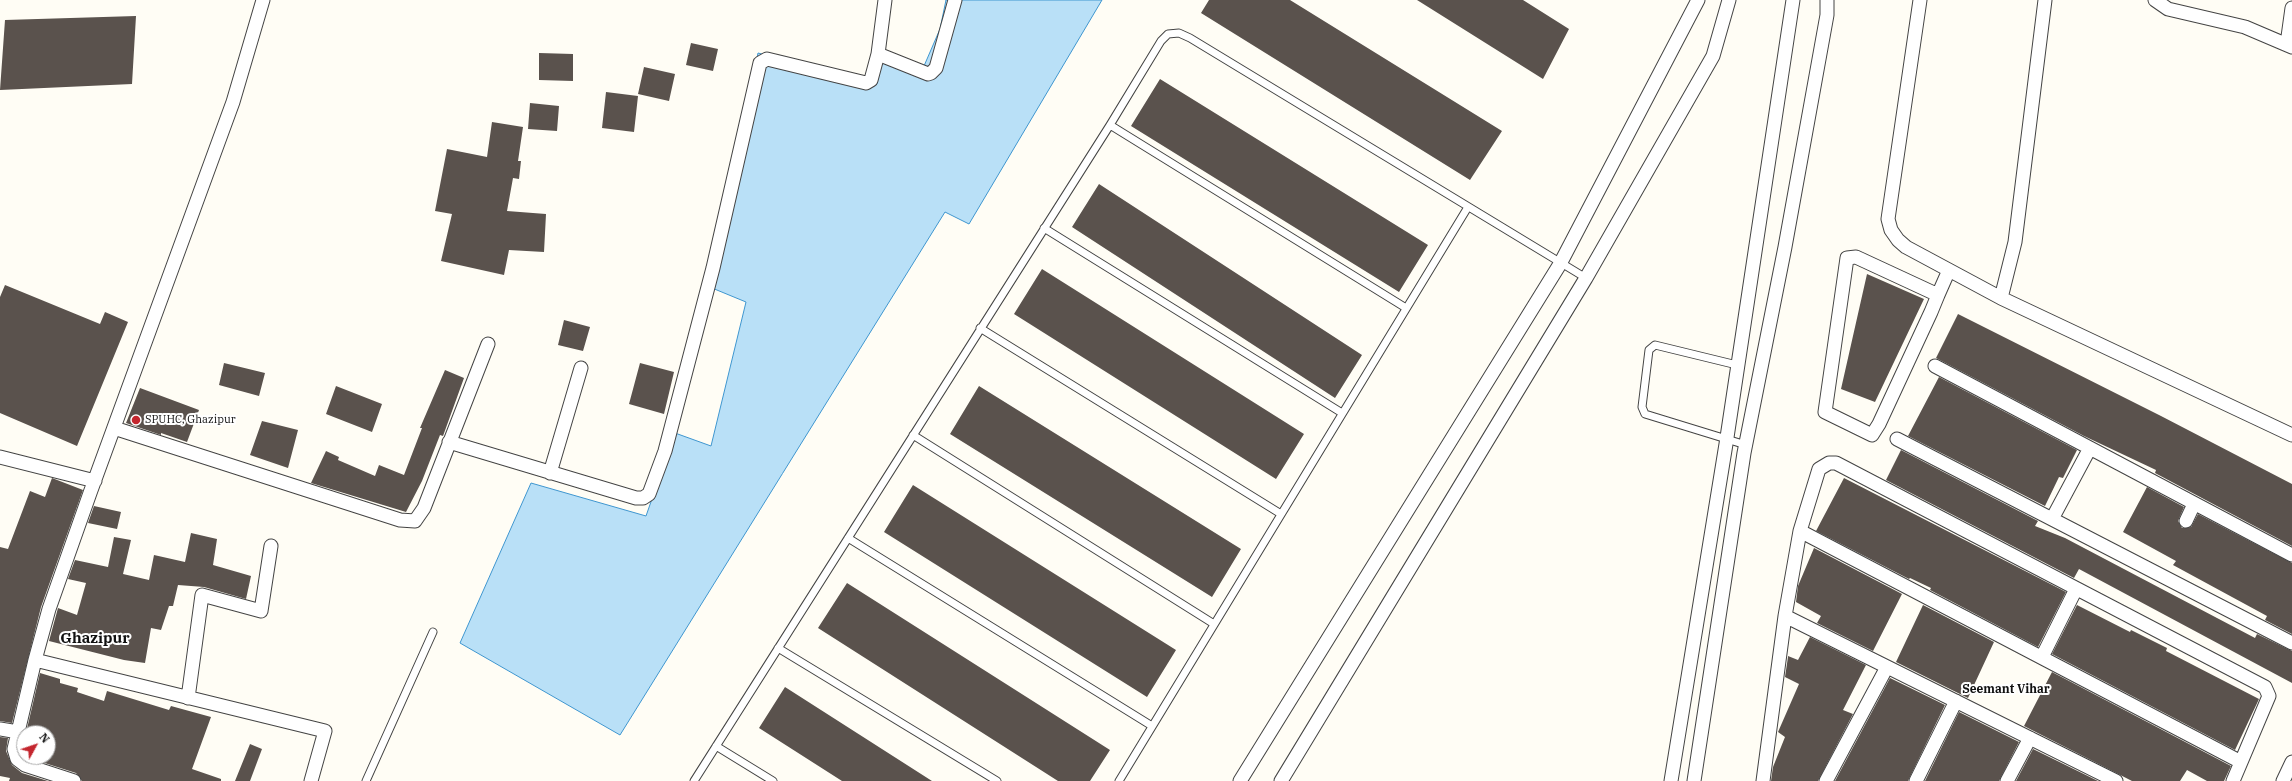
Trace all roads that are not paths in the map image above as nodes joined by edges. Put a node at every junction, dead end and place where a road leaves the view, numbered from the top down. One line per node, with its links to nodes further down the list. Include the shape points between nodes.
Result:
1 (263, 0): 29 (street, via 233,102)
2 (885, 0): 13 (street)
3 (955, 0): 13 (street, via 936,68 931,74)
4 (1698, 0): 17 (street)
5 (1729, 0): 19 (street, via 1713,56)
6 (1793, 0): 25 (street)
7 (1827, 0): 35 (street, via 1827,15 1789,224)
8 (1920, 0): 18 (street, via 1888,219 1891,230 1906,247)
9 (2045, 0): 21 (street, via 2015,242)
10 (2155, 0): 12 (street, via 2168,9 2245,27)
11 (2292, 8): 12 (street)
12 (2290, 46)
13 (878, 54): 38 (street, via 871,80 864,84 767,59 760,63 713,268 665,451 649,494 643,498 636,498)
14 (1110, 125): 15 (lane, via 1161,41 1168,34 1179,33); 16 (lane); 22 (lane)
15 (1468, 207): 17 (lane); 22 (lane)
16 (1044, 228): 23 (lane); 28 (lane)
17 (1560, 264): 19 (lane); 77 (street)
18 (1949, 270): 20 (street); 21 (street)
19 (1586, 278): 78 (street)
20 (1938, 295): 20 (street, via 1872,435 1825,412 1847,258 1856,257)
21 (2001, 298): 31 (street)
22 (1406, 308): 28 (lane)
23 (980, 328): 30 (lane); 41 (lane)
24 (488, 344): 34 (street)
25 (1737, 365): 33 (street); 33 (lane, via 1656,345 1649,350 1642,411)
26 (1935, 366): 36 (street)
27 (581, 368): 38 (street)
28 (1342, 413): 41 (lane)
29 (114, 428): 34 (street, via 400,520 415,521 424,508); 39 (street)
30 (913, 435): 45 (lane); 50 (lane)
31 (2292, 435)
32 (1897, 439): 42 (street)
33 (1726, 440): 35 (lane); 79 (street)
34 (449, 442): 38 (street)
35 (1746, 445): 80 (street)
36 (2090, 448): 40 (street); 42 (street)
37 (0, 457): 39 (street)
38 (550, 473)
39 (95, 481): 55 (street, via 49,609)
40 (2194, 504): 43 (street); 47 (street)
41 (1281, 514): 50 (lane)
42 (2052, 519): 52 (street)
43 (2186, 520)
44 (1800, 531): 48 (street, via 1819,469 1829,463 1836,463); 49 (street); 54 (street)
45 (848, 538): 53 (lane); 60 (lane)
46 (271, 546): 57 (street, via 261,611 202,595)
47 (2292, 555)
48 (2076, 590): 54 (street); 67 (street, via 2265,687 2269,696)
49 (1785, 616): 56 (street); 81 (street)
50 (1214, 624): 60 (lane)
51 (433, 632): 72 (lane)
52 (2292, 643)
53 (778, 648): 65 (lane); 75 (lane)
54 (2042, 658): 67 (street)
55 (35, 660): 57 (street); 59 (street)
56 (1887, 667): 58 (street); 82 (street)
57 (188, 698): 71 (street, via 325,731)
58 (1956, 701): 63 (street); 83 (street)
59 (20, 725)
60 (1152, 726): 76 (lane)
61 (0, 729): 62 (street)
62 (16, 732)
63 (2030, 738): 84 (street); 85 (street)
64 (16, 740): 66 (street)
65 (716, 746): 73 (lane); 74 (lane)
66 (16, 756)
67 (2242, 762): 86 (street)
68 (2292, 762): 87 (street)
69 (25, 765): 70 (street)
70 (74, 781)
71 (311, 781)
72 (366, 781)
73 (694, 781)
74 (773, 781)
75 (997, 781)
76 (1119, 781)
77 (1240, 781)
78 (1280, 781)
79 (1671, 781)
80 (1694, 781)
81 (1763, 781)
82 (1826, 781)
83 (1916, 781)
84 (2007, 781)
85 (2116, 781)
86 (2233, 781)
87 (2282, 781)

